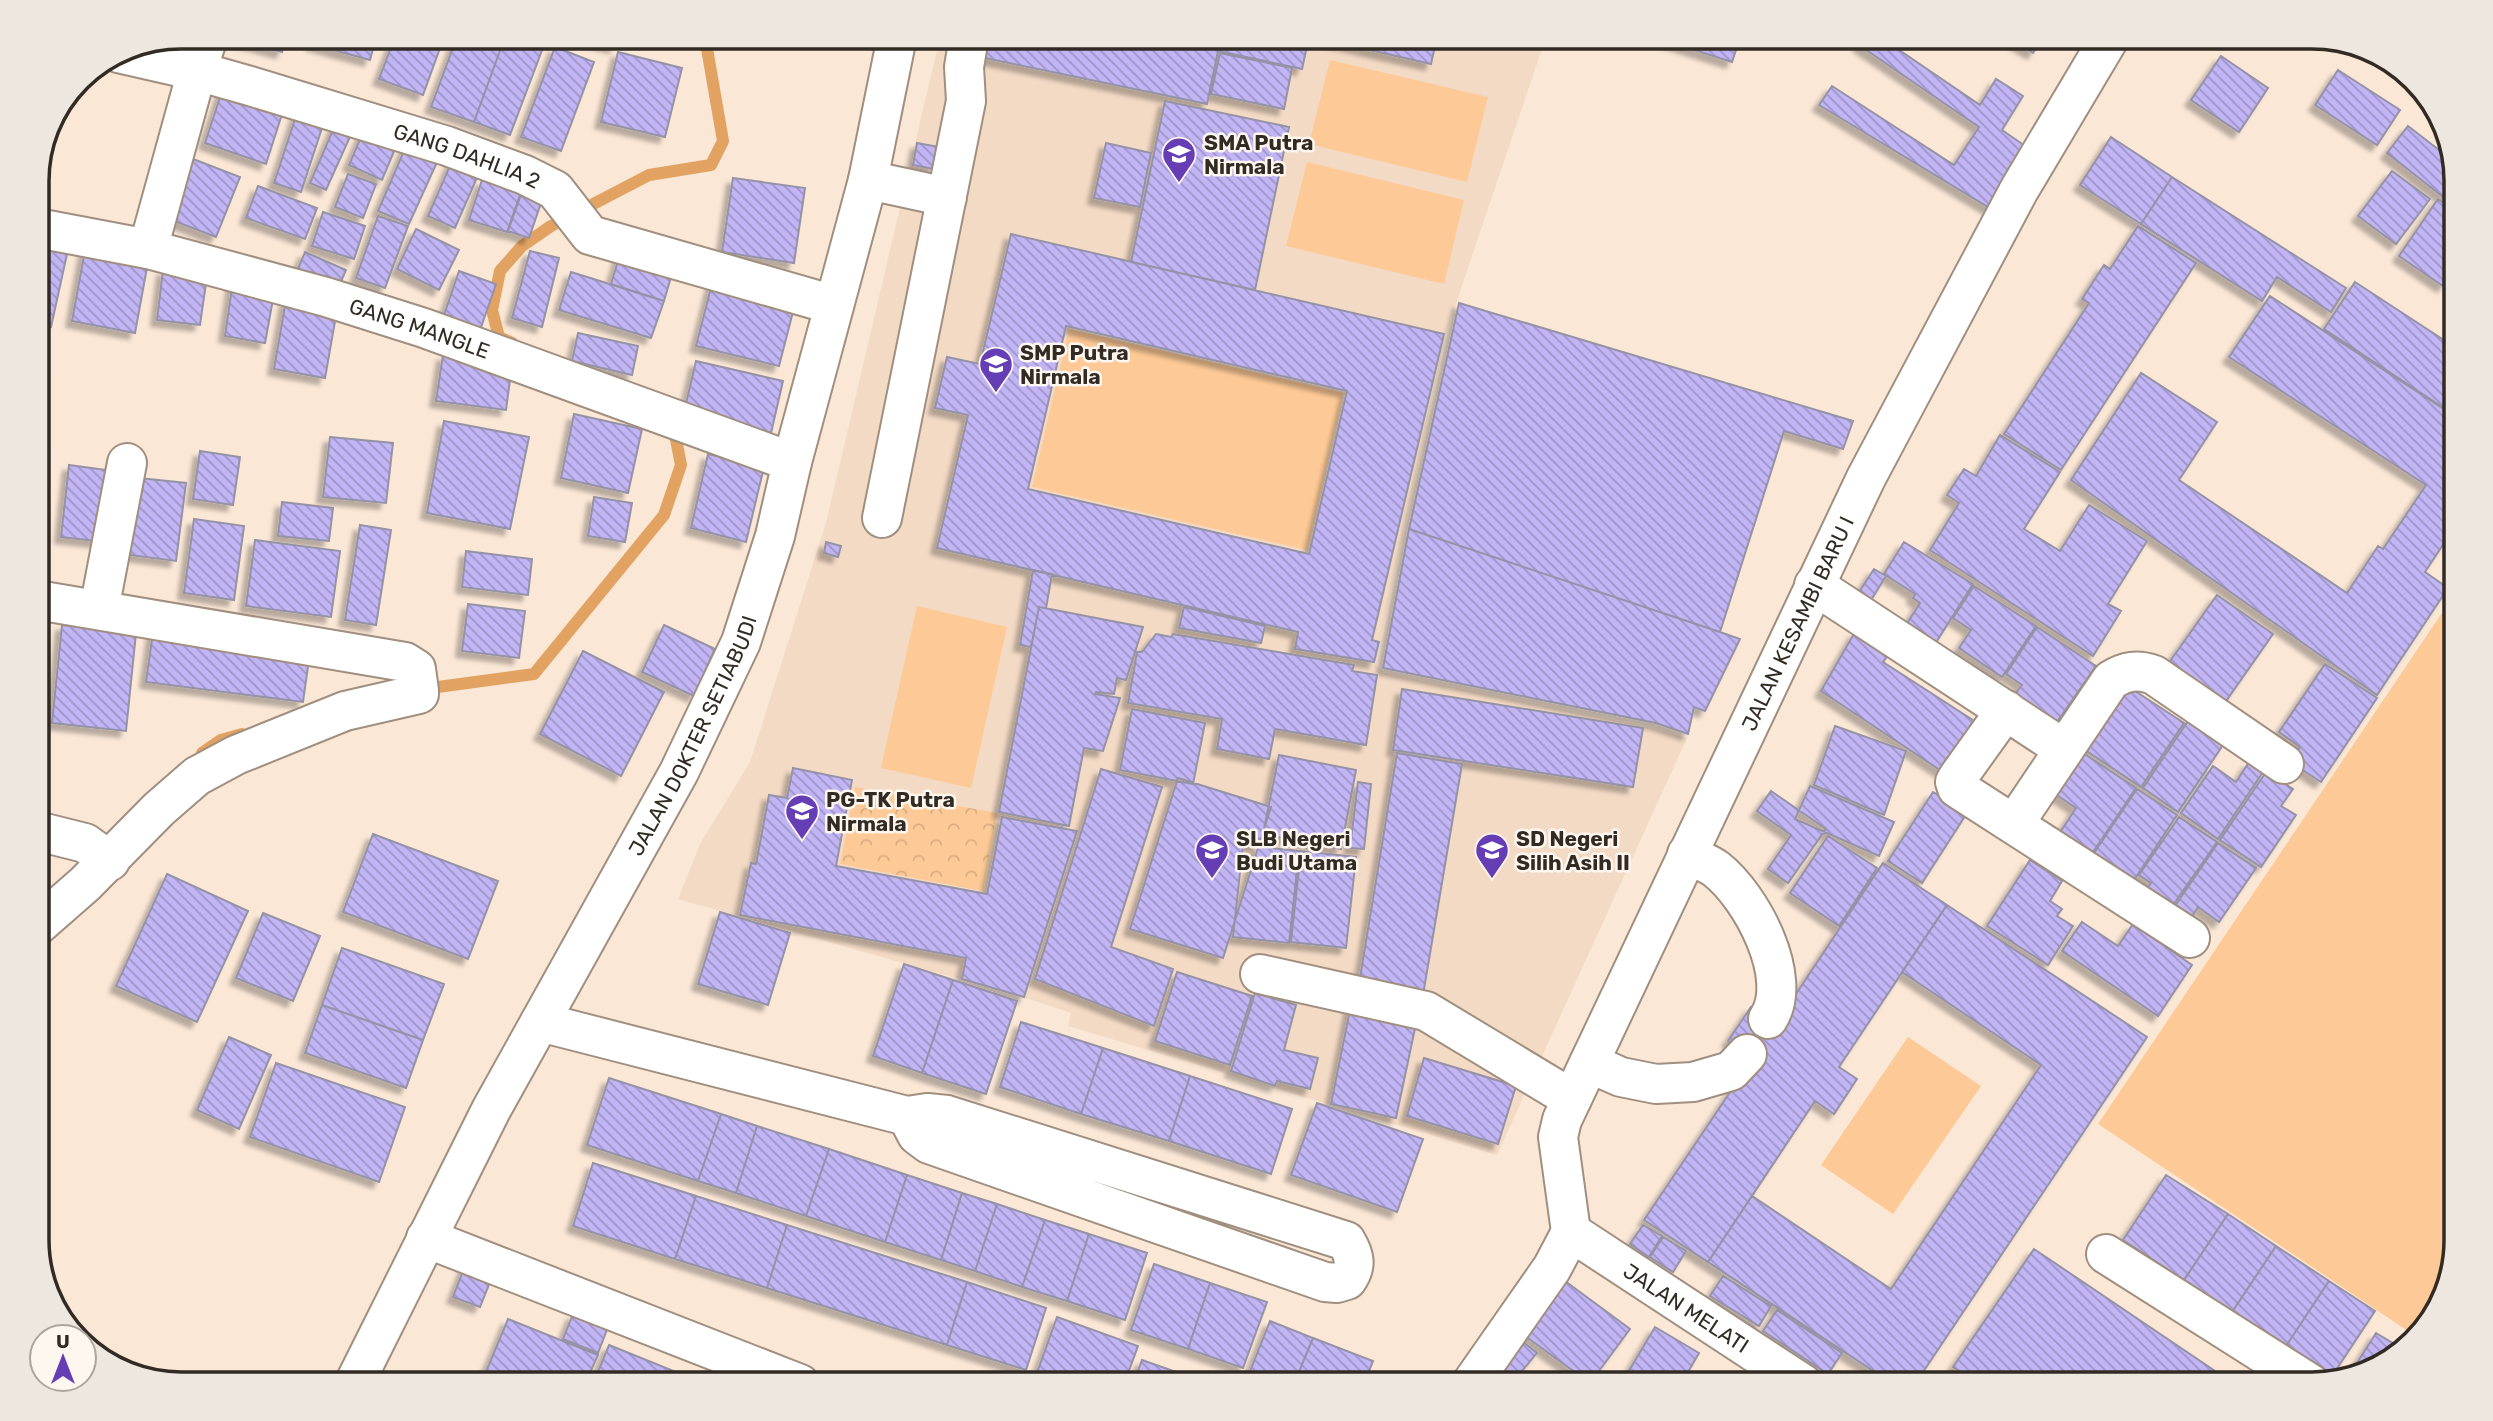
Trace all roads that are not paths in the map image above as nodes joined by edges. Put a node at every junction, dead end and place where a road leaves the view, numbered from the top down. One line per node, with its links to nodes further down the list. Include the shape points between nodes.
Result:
1 (895, 49): 6 (street, JALAN DOKTER SETIABUDI)
2 (967, 49): 7 (street, via 966,101)
3 (2103, 49): 14 (street, JALAN KESAMBI BARU I, via 2019,190 1866,478)
4 (150, 53): 5 (street, GANG DAHLIA 2)
5 (203, 54): 9 (street); 10 (street, GANG DAHLIA 2, via 525,175 555,190 590,235)
6 (868, 180): 7 (street); 10 (street, JALAN DOKTER SETIABUDI)
7 (947, 197): 13 (street)
8 (49, 230): 9 (street, GANG MANGLE)
9 (148, 249): 11 (street, GANG MANGLE, via 424,328)
10 (834, 305): 11 (street, JALAN DOKTER SETIABUDI)
11 (792, 462): 28 (street, JALAN DOKTER SETIABUDI, via 775,536 741,642 679,772)
12 (127, 463): 16 (street)
13 (882, 518)
14 (1815, 585): 17 (street); 23 (street, JALAN KESAMBI BARU I)
15 (49, 602): 16 (street)
16 (99, 610): 22 (street, via 405,662 414,666 419,687 419,694 345,711 236,755 197,776)
17 (2006, 710): 18 (street); 20 (street, via 1955,782 1957,788)
18 (2064, 749): 19 (street, via 2111,680 2123,672 2140,670); 20 (street)
19 (2284, 764)
20 (2014, 824): 25 (street)
21 (49, 835): 22 (street)
22 (100, 854): 24 (street)
23 (1687, 854): 27 (street, via 1716,869 1746,900 1767,939 1776,987); 30 (street, JALAN KESAMBI BARU I)
24 (49, 912)
25 (2190, 938)
26 (1261, 974): 31 (street, via 1426,1012)
27 (1768, 1019)
28 (540, 1022): 32 (street); 34 (street, JALAN DOKTER SETIABUDI)
29 (1747, 1054): 30 (street, via 1731,1071 1693,1082 1656,1084 1621,1077)
30 (1589, 1063): 31 (street, JALAN KESAMBI BARU I)
31 (1572, 1099): 33 (street, JALAN KESAMBI BARU I, via 1558,1138)
32 (907, 1116): 32 (street, via 947,1115 1346,1241 1354,1270 1347,1280 1325,1282 929,1144 917,1135)
33 (1571, 1232): 38 (street, via 1552,1268); 39 (street, JALAN MELATI)
34 (426, 1238): 36 (street, JALAN DOKTER SETIABUDI); 37 (street)
35 (2106, 1254): 40 (street)
36 (360, 1372)
37 (769, 1372)
38 (1479, 1372)
39 (1785, 1372)
40 (2292, 1372)

